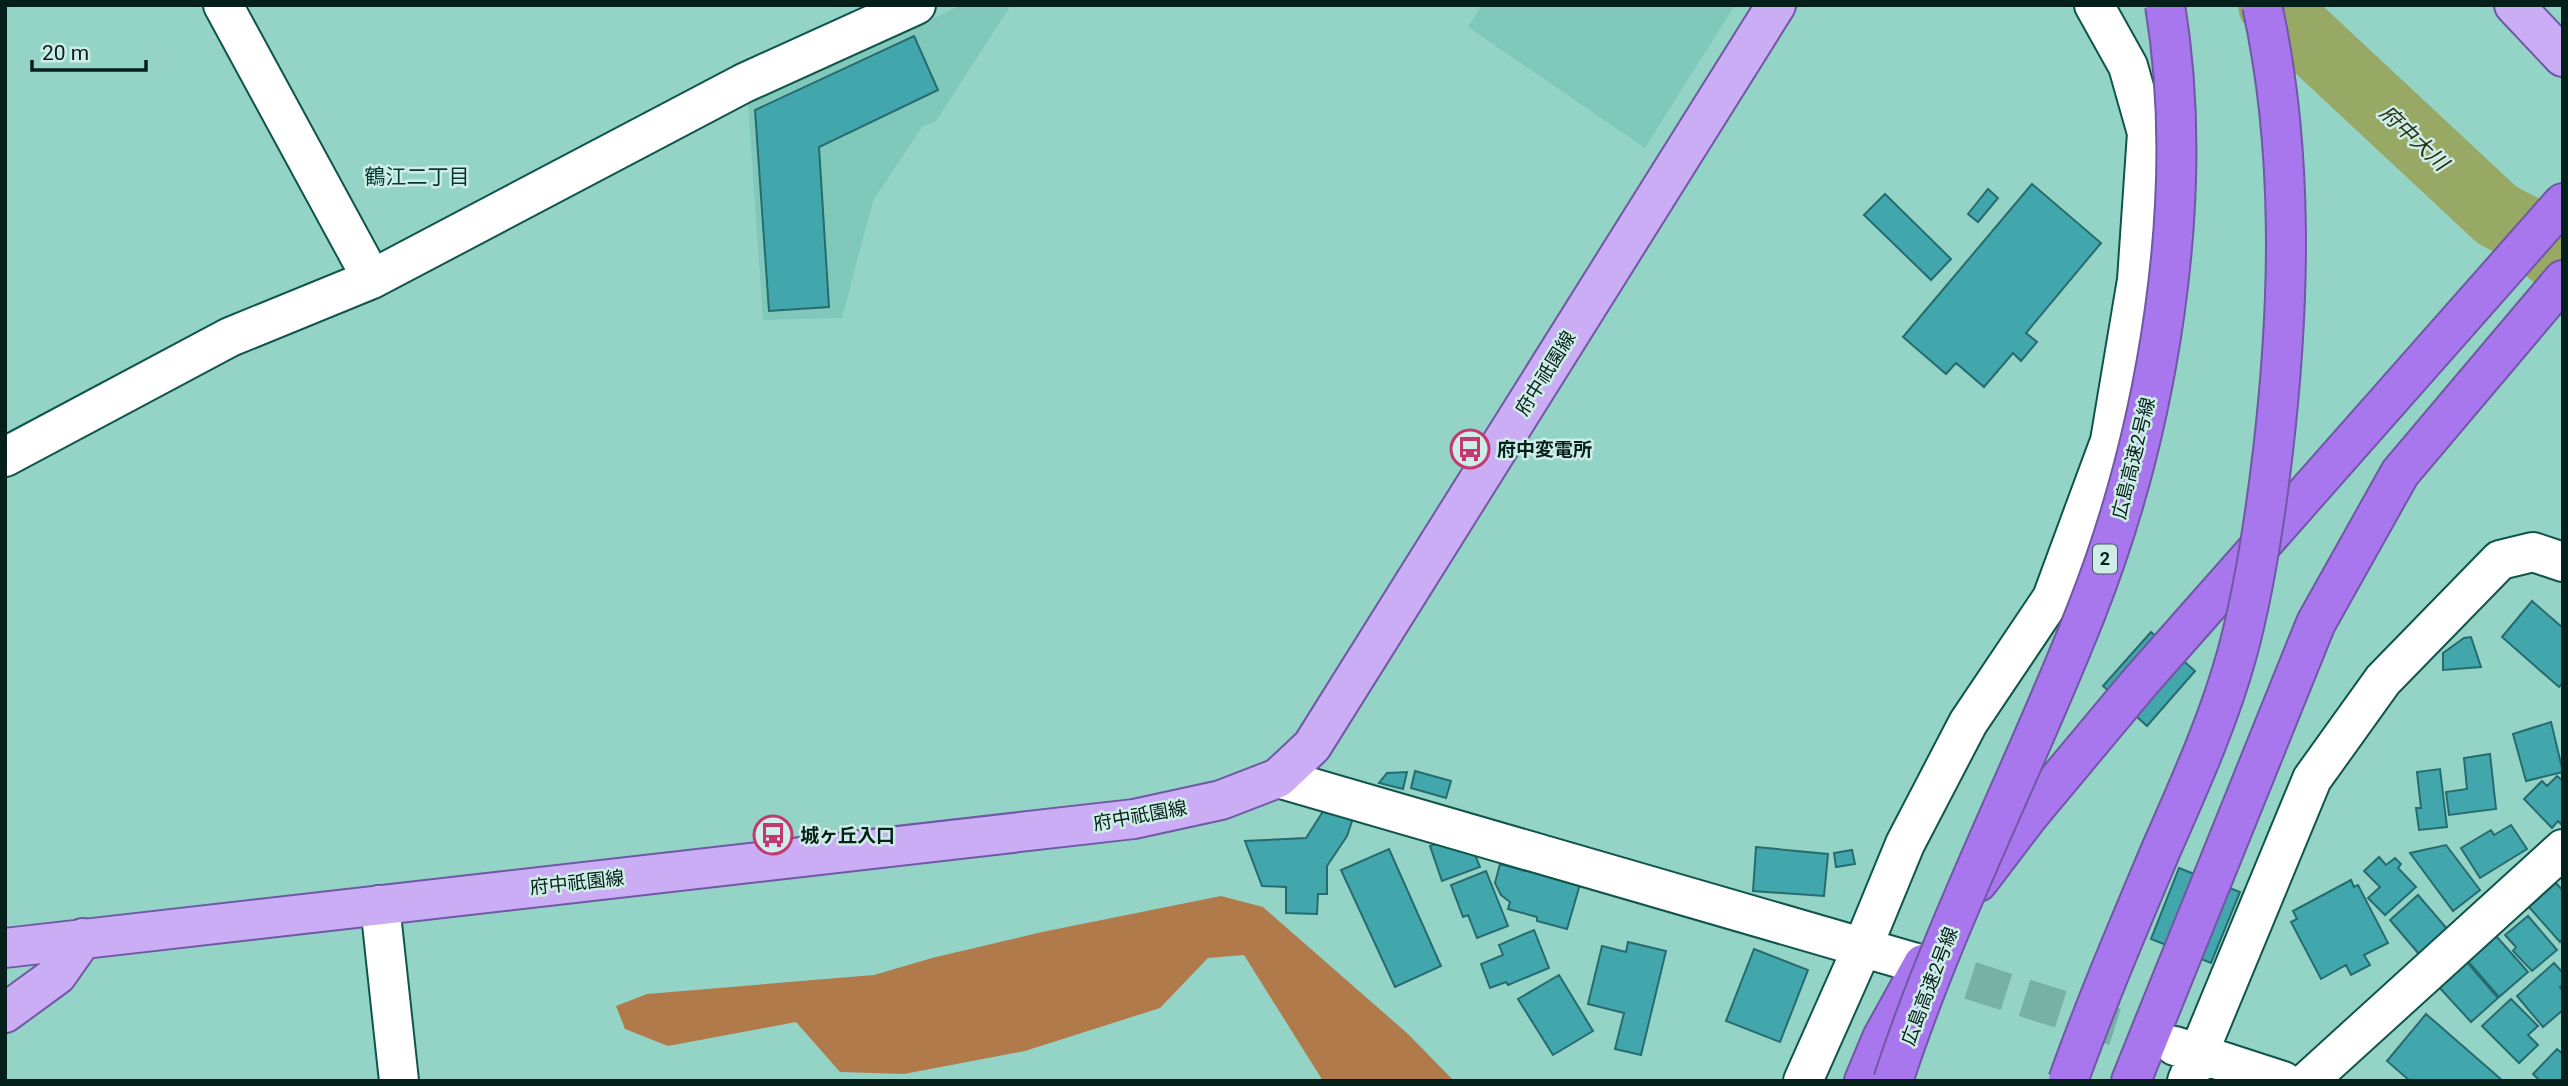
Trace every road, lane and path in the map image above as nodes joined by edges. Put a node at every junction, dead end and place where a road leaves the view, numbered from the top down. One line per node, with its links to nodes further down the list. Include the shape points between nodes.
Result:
1 (223, 5): 10 (street)
2 (916, 5): 10 (street, via 744,83)
3 (1776, 5): 14 (main road, 府中祇園線, via 1312,746)
4 (2094, 5): 18 (street, via 2128,66 2147,133 2137,280 2110,441 2052,598 1968,723 1905,844)
5 (2165, 5): 26 (highway, 広島高速2号線 / 2, bridge, via 2175,80 2175,206 2167,285 2141,438 2088,608 1967,889)
6 (2262, 5): 27 (highway, bridge, via 2283,136 2284,315 2268,491 2254,579 2211,733)
7 (2514, 5): 8 (main road)
8 (2563, 57)
9 (2563, 203): 25 (highway, via 2140,682 2029,815 1927,956)
10 (372, 279): 12 (street, via 230,337)
11 (2554, 291): 28 (highway, via 2400,473 2316,623)
12 (5, 457)
13 (2563, 562): 22 (street, via 2533,552 2500,560 2383,680 2312,779)
14 (1278, 778): 16 (main road, 府中祇園線, via 1221,800 1134,819); 18 (street)
15 (2563, 849): 30 (street)
16 (380, 905): 17 (main road, 府中祇園線); 23 (street)
17 (83, 938): 19 (main road, 府中祇園線); 21 (main road, via 57,975)
18 (1863, 946): 20 (street); 24 (street)
19 (5, 948)
20 (1916, 963)
21 (5, 1013)
22 (2187, 1060): 29 (street)
23 (399, 1081)
24 (1803, 1081)
25 (1864, 1081)
26 (1893, 1081)
27 (2068, 1081)
28 (2131, 1081)
29 (2283, 1081)
30 (2308, 1081)

